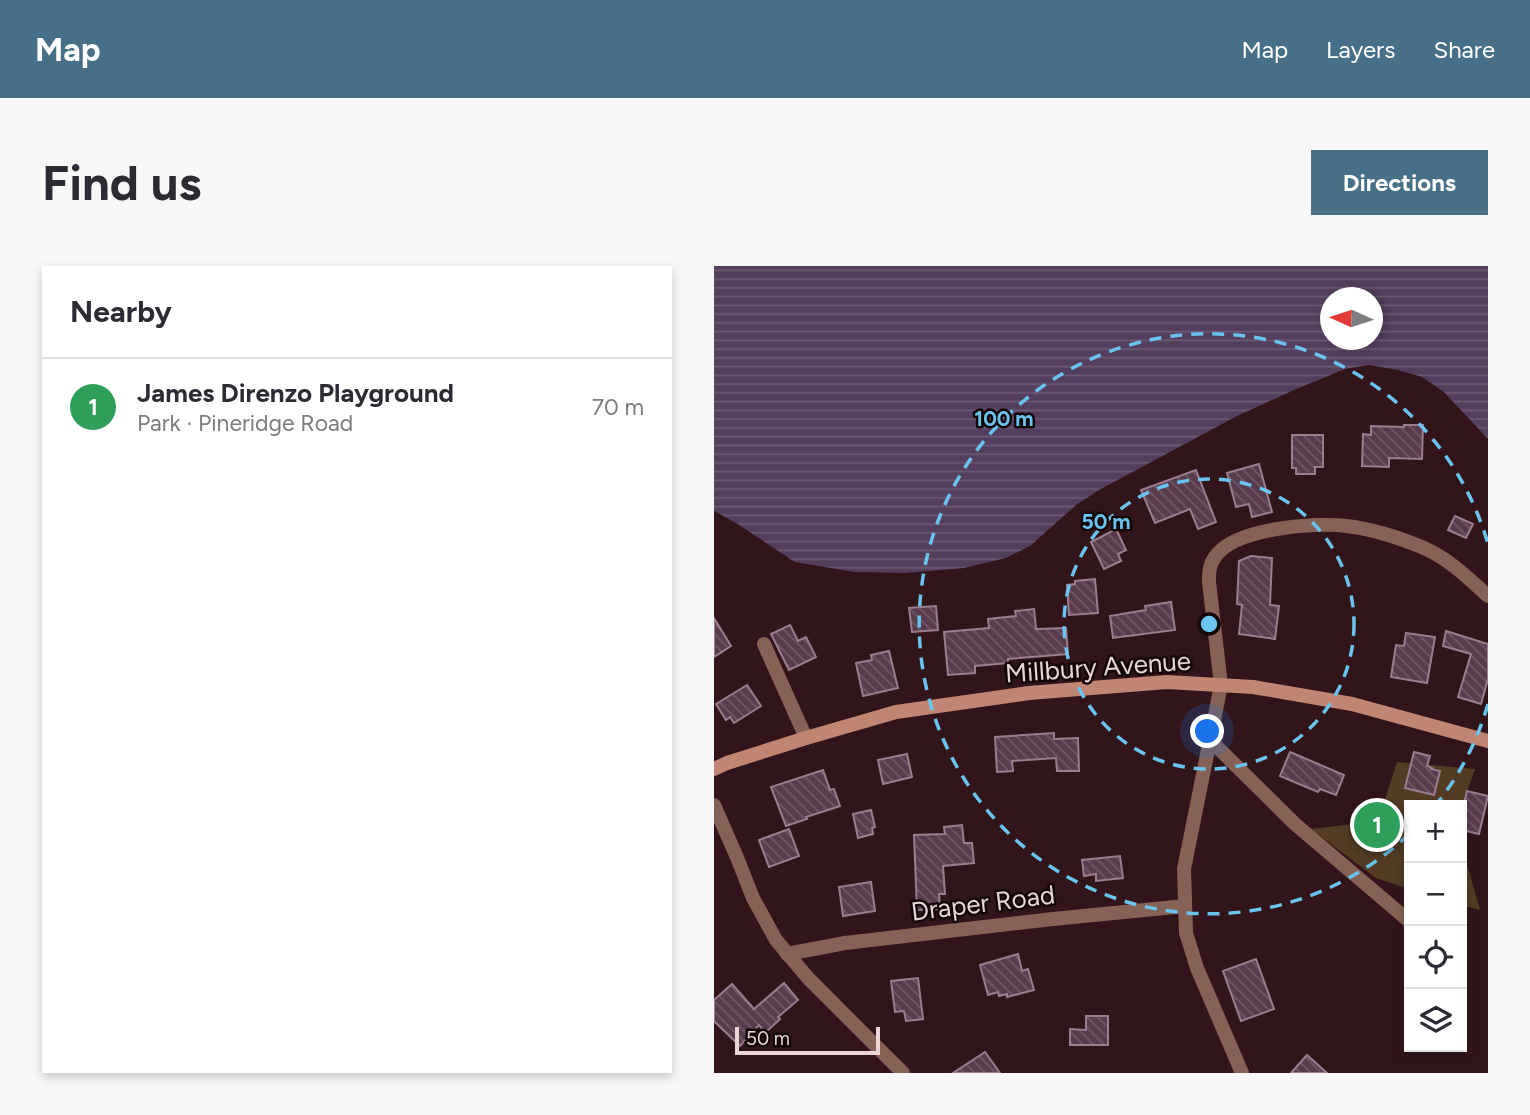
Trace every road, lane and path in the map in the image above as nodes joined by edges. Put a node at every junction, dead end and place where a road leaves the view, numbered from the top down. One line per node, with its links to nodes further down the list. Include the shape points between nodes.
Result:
1 (1488, 596): 3 (street, via 1447,560 1371,531 1324,524 1247,536 1216,554 1209,567)
2 (764, 644): 4 (street)
3 (1221, 685): 4 (main road, Millbury Avenue, via 1167,682 1029,693 896,712); 5 (street); 6 (main road, Millbury Avenue, via 1352,704)
4 (806, 738): 7 (main road, Millbury Avenue)
5 (1210, 740): 9 (street, via 1184,869); 10 (street, via 1295,824)
6 (1488, 741)
7 (714, 769)
8 (714, 805): 11 (street, via 753,898)
9 (1185, 906): 11 (street, Draper Road, via 845,943); 13 (street, via 1186,933 1197,968)
10 (1404, 917)
11 (787, 954): 12 (street)
12 (903, 1073)
13 (1242, 1073)

